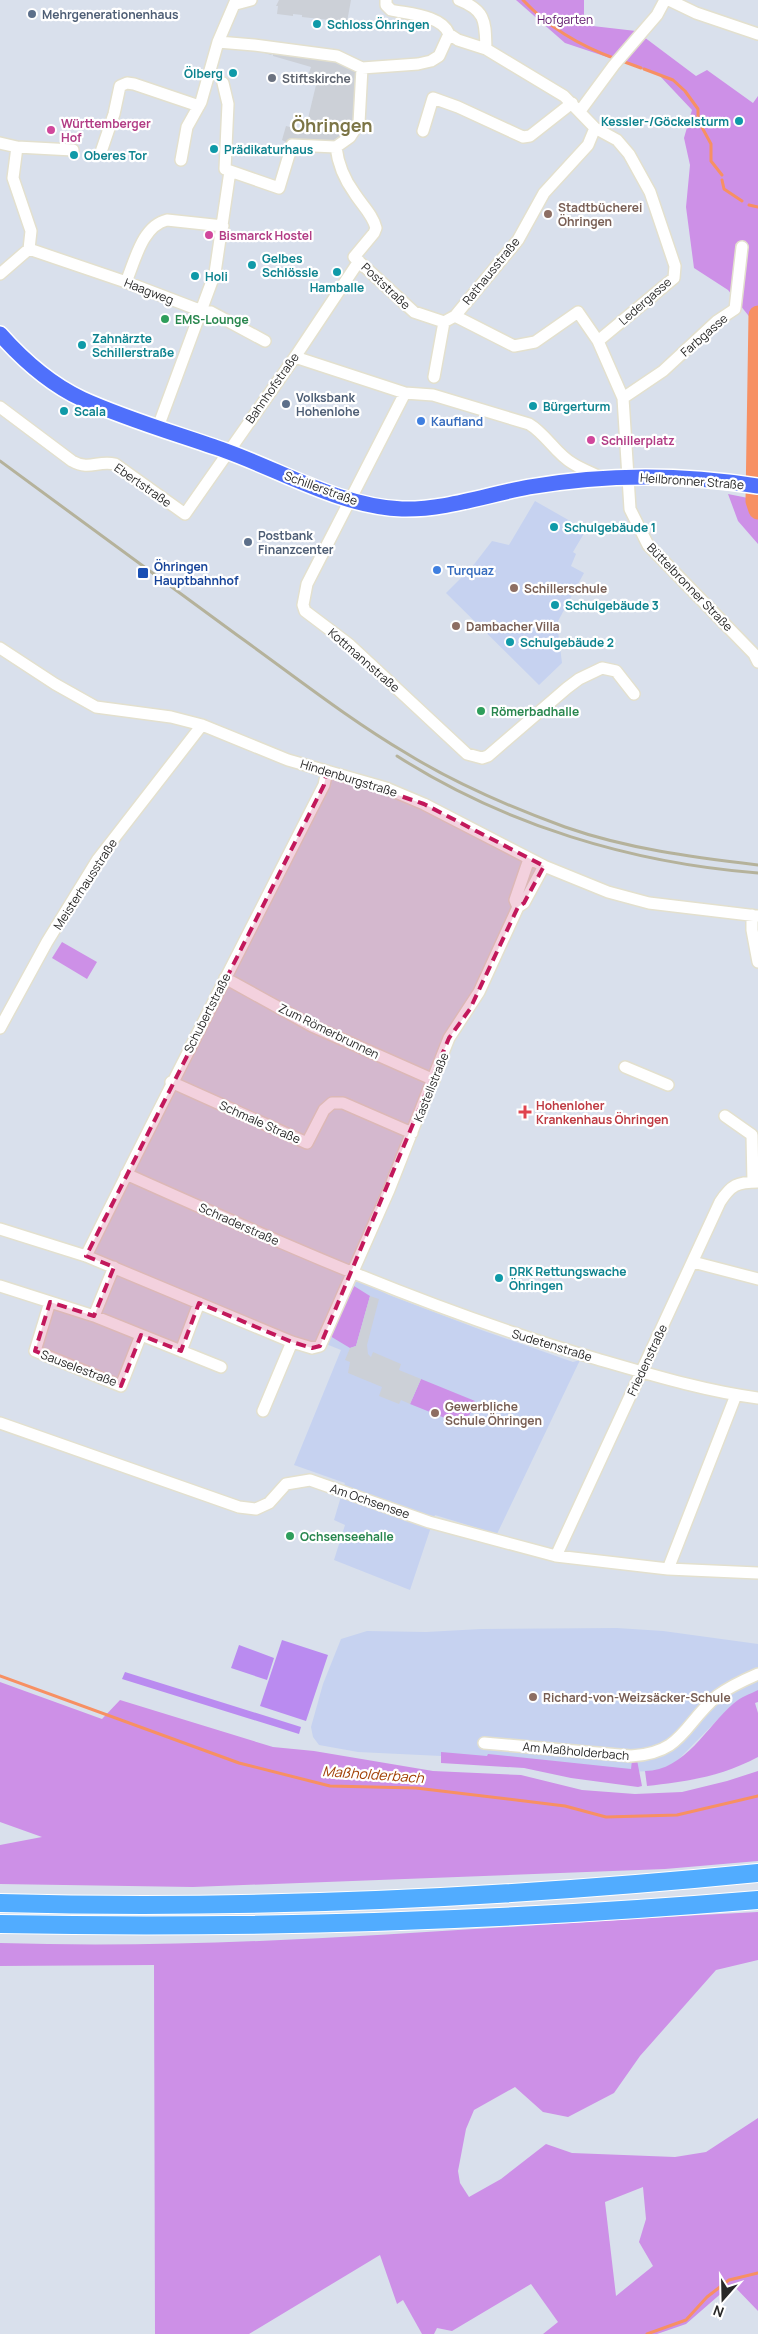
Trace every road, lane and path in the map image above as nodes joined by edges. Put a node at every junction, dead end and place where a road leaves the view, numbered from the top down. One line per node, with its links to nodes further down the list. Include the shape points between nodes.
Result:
1 (251, 0): 6 (street)
2 (386, 0): 7 (street, Ledergasse, via 391,10 435,20)
3 (459, 0): 10 (street, via 482,15)
4 (665, 0): 14 (street, via 657,15)
5 (669, 0): 8 (street)
6 (236, 2): 9 (street)
7 (449, 34): 10 (street, Ledergasse); 11 (street, via 439,56 431,61)
8 (758, 34)
9 (218, 42): 11 (street, via 337,56); 13 (street)
10 (486, 49): 14 (street, Ledergasse)
11 (362, 68): 19 (street, via 359,123 350,137)
12 (223, 83): 23 (street, via 228,104)
13 (199, 106): 21 (street, via 134,84 120,86); 22 (street, via 187,127)
14 (576, 107): 15 (street, Ledergasse); 16 (street, via 530,136 523,137 433,98)
15 (595, 128): 31 (street, Rathausstraße, via 588,145 544,193 518,240); 35 (street, Ledergasse, via 616,140 629,154 650,192 675,266 674,278)
16 (423, 132)
17 (0, 143): 18 (street)
18 (17, 147): 20 (street); 26 (street, via 13,178 31,231)
19 (336, 147): 23 (street, via 292,145 279,188); 27 (street, Bahnhofstraße, via 344,179 375,222 374,233)
20 (74, 150)
21 (101, 152)
22 (181, 160)
23 (227, 170): 24 (street)
24 (223, 226): 29 (street, via 159,222 151,227); 30 (street, via 216,273)
25 (742, 246): 41 (street, Farbgasse, via 735,309 717,321 663,371)
26 (29, 249): 28 (street); 29 (street, Haagweg)
27 (357, 259): 32 (street, Poststraße, via 414,312); 37 (street, Bahnhofstraße)
28 (0, 274)
29 (126, 282): 30 (street, Haagweg)
30 (202, 312): 34 (street, Haagweg, via 211,312); 43 (street)
31 (455, 316): 32 (street); 35 (street, via 514,346 535,342 578,312)
32 (444, 322): 39 (street)
33 (0, 334): 38 (main road, Schillerstraße)
34 (265, 341)
35 (598, 341): 41 (street)
36 (0, 348): 38 (main road, Schillerstraße)
37 (295, 357): 40 (street); 44 (street, Bahnhofstraße)
38 (34, 368): 43 (main road, Schillerstraße, via 81,398)
39 (434, 378)
40 (405, 393): 46 (street, via 433,395 529,424 540,430 572,463); 48 (street)
41 (623, 398): 45 (street, Büttelbronner Straße)
42 (0, 407): 49 (street, Ebertstraße, via 72,461 82,466 105,462 115,464)
43 (158, 428): 44 (main road, Schillerstraße)
44 (227, 452): 48 (main road, Schillerstraße); 49 (street, Bahnhofstraße)
45 (627, 478): 46 (main road, Schillerstraße); 47 (main road, Heilbronner Straße); 51 (street, Büttelbronner Straße, via 630,509 648,545 754,654)
46 (604, 479): 48 (main road, Schillerstraße, via 532,486 439,507 402,509)
47 (758, 486)
48 (350, 500): 52 (street, Kottmannstraße, via 307,584 305,611 350,645 467,754 482,758 488,756 567,688 602,668 616,671)
49 (185, 514)
50 (0, 648): 53 (street, Hindenburgstraße, via 96,707 171,717)
51 (758, 662)
52 (634, 694)
53 (202, 726): 54 (street, Hindenburgstraße, via 288,760); 61 (street, Meisterhausstraße, via 98,859)
54 (327, 770): 55 (street, Hindenburgstraße, via 386,788 424,804); 60 (street, Schubertstraße, via 324,785)
55 (529, 859): 56 (street, Hindenburgstraße); 57 (street, Kastellstraße, via 514,900)
56 (544, 866): 57 (street, Kastellstraße, via 524,903); 58 (street, Hindenburgstraße, via 608,892 649,903)
57 (518, 907): 63 (street, Kastellstraße, via 474,1000 450,1038)
58 (755, 916): 59 (street, via 752,930)
59 (758, 962)
60 (225, 978): 63 (street, Zum Römerbrunnen, via 312,1026); 64 (street, Schubertstraße)
61 (0, 1028)
62 (625, 1067): 65 (street)
63 (434, 1080): 67 (street, Kastellstraße)
64 (171, 1082): 67 (street, Schmale Straße, via 307,1143 324,1110 332,1103 343,1103); 68 (street, Schubertstraße)
65 (668, 1085)
66 (725, 1116): 69 (street, via 752,1135)
67 (412, 1133): 74 (street, Kastellstraße)
68 (126, 1174): 71 (street, Schubertstraße); 74 (street, Schraderstraße)
69 (755, 1182): 72 (street, Friedenstraße, via 738,1183 729,1188)
70 (0, 1230): 71 (street)
71 (86, 1256): 73 (street)
72 (693, 1262): 75 (street); 84 (street, Friedenstraße)
73 (114, 1267): 78 (street); 79 (street)
74 (353, 1272): 81 (street, Kastellstraße, via 320,1346 312,1348); 84 (street, Sudetenstraße, via 501,1329)
75 (758, 1279)
76 (0, 1286): 77 (street)
77 (50, 1302): 79 (street); 80 (street, Sauselestraße, via 35,1351 121,1386)
78 (199, 1303): 81 (street); 82 (street)
79 (94, 1316): 80 (street)
80 (141, 1335): 82 (street)
81 (292, 1342): 87 (street)
82 (181, 1351): 83 (street)
83 (221, 1367)
84 (641, 1372): 85 (street, Sudetenstraße); 89 (street, Friedenstraße)
85 (736, 1395): 86 (street, Sudetenstraße); 90 (street)
86 (758, 1398)
87 (263, 1411)
88 (0, 1423): 89 (street, Am Ochsensee, via 238,1507 256,1509 269,1503 286,1484 310,1480 436,1524)
89 (556, 1556): 90 (street, Am Ochsensee)
90 (668, 1569): 91 (street, Am Ochsensee)
91 (758, 1573)
92 (758, 1674): 93 (street, Am Maßholderbach, via 716,1697 679,1739 648,1755)
93 (484, 1743)
94 (758, 1873): 96 (highway, via 638,1885 409,1898 166,1906)
95 (758, 1900): 97 (highway, via 531,1916 284,1925)
96 (0, 1903)
97 (0, 1924)

